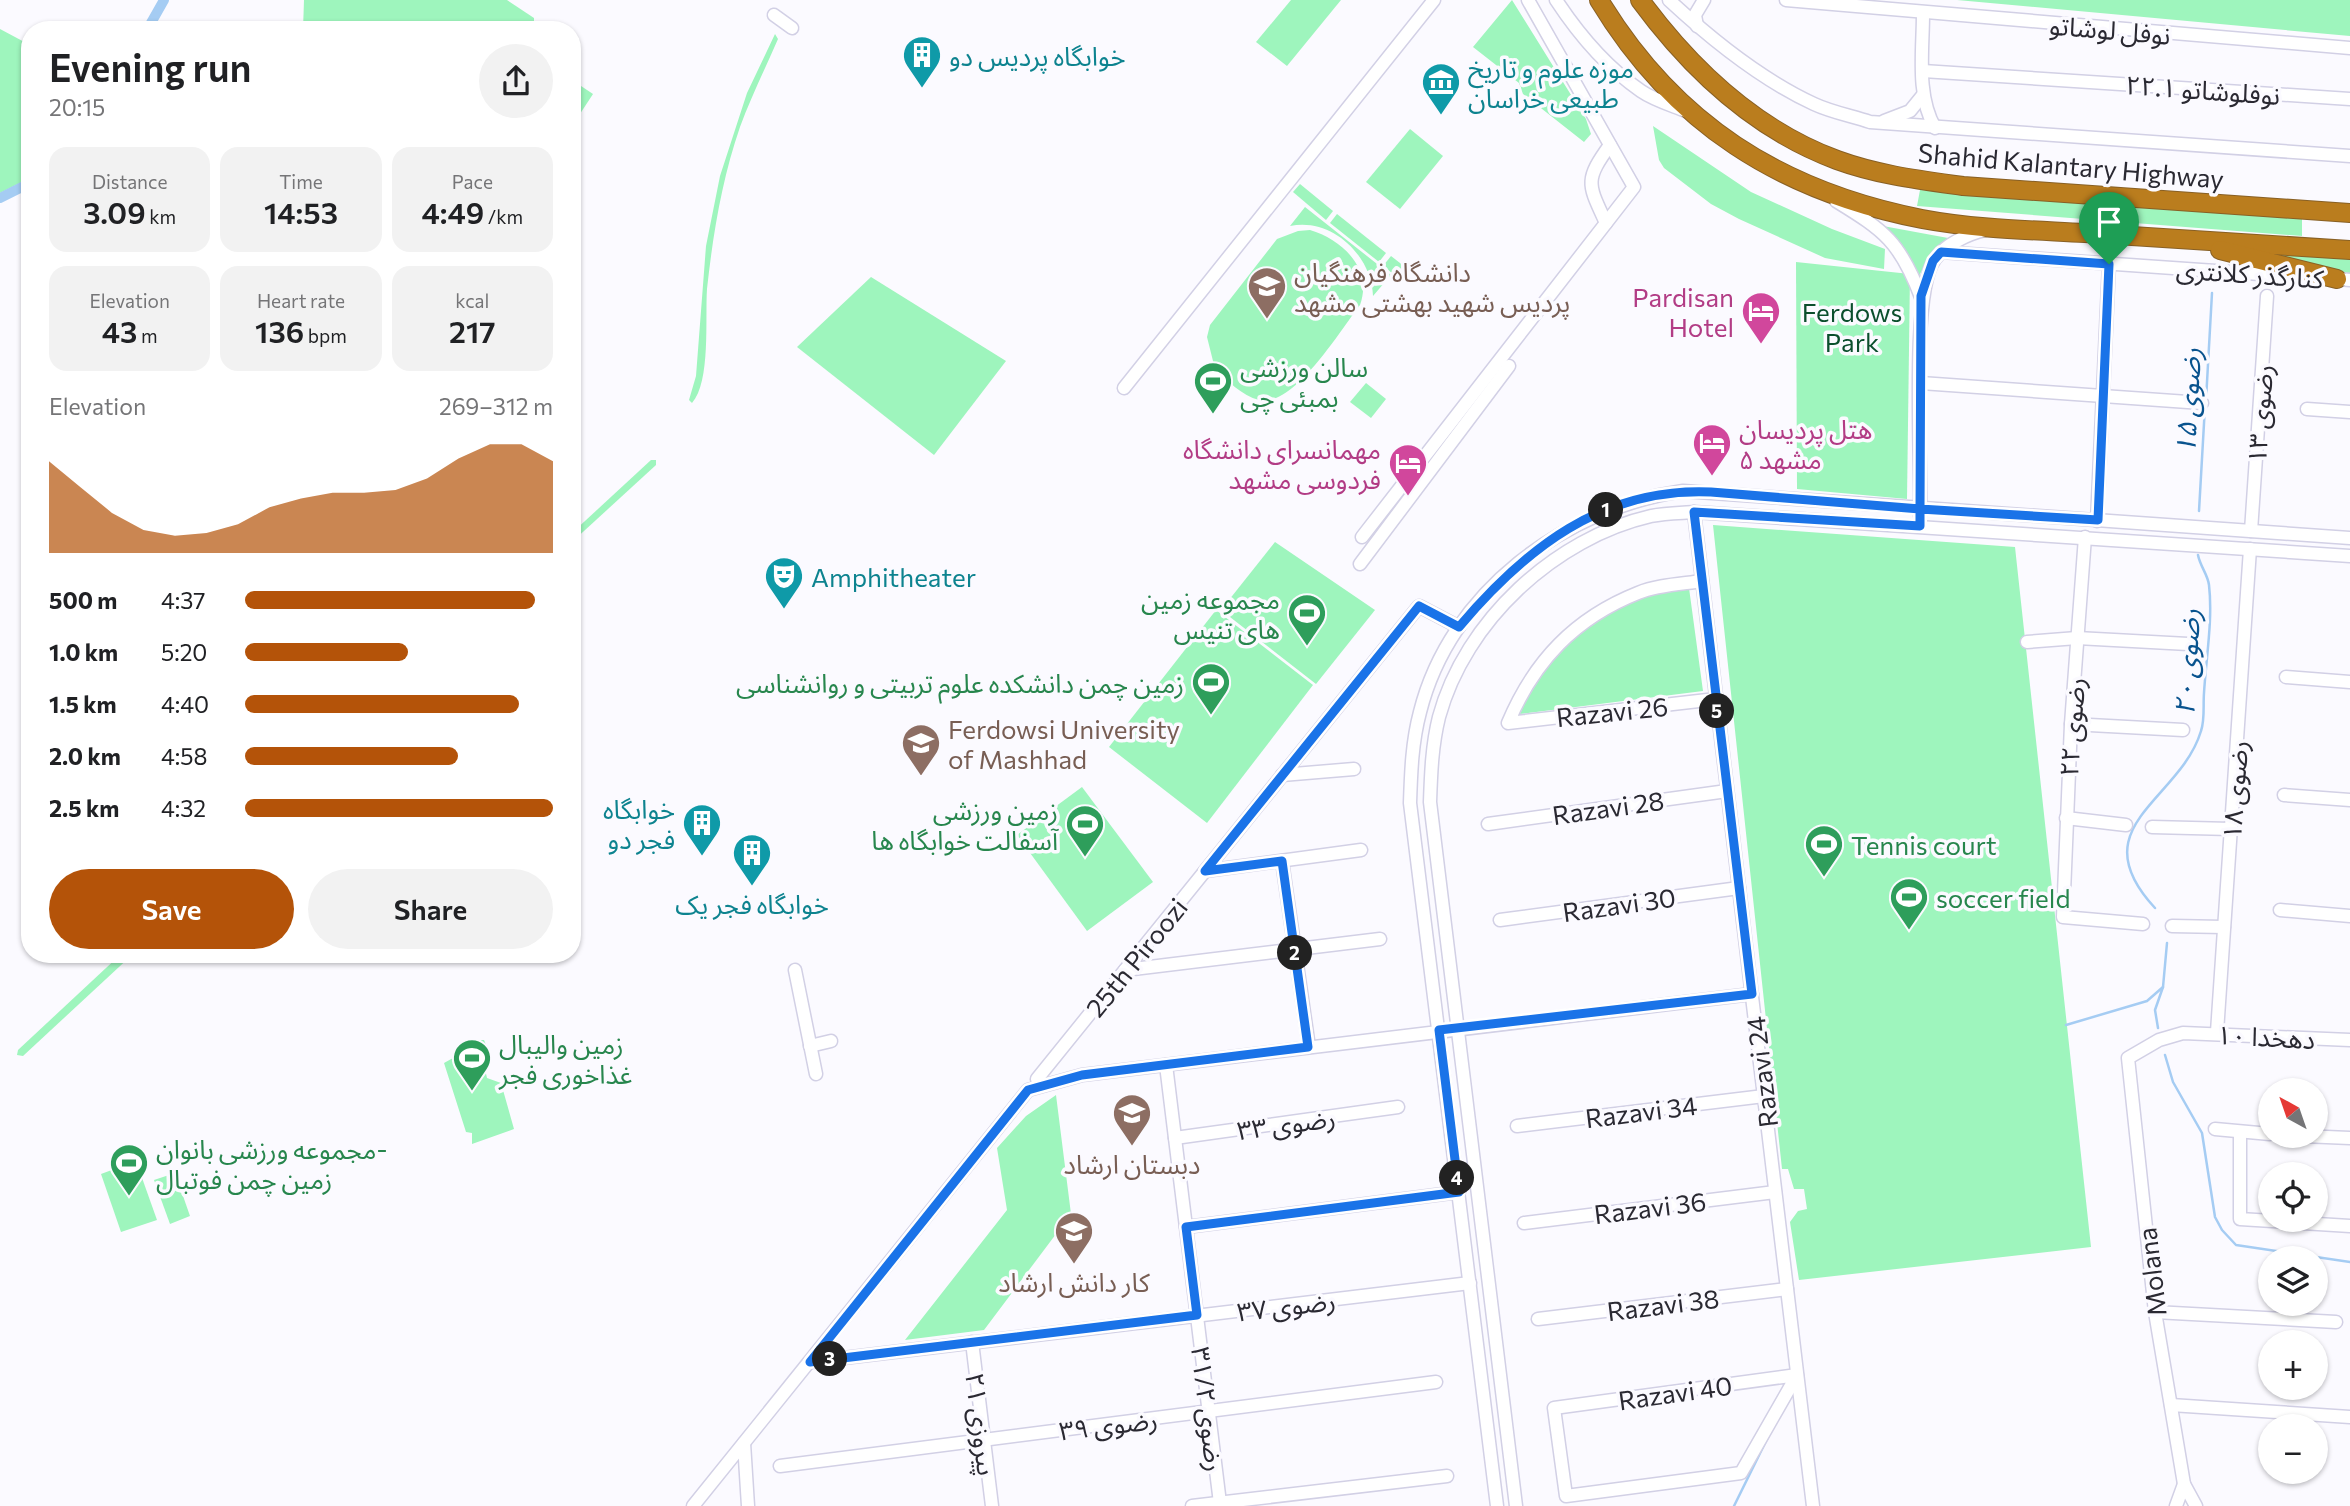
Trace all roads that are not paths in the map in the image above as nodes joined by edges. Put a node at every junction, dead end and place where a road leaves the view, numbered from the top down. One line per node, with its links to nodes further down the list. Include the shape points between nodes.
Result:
1 (1434, 0): 37 (street)
2 (1528, 0): 20 (street)
3 (1556, 0): 17 (street, via 1581,37 1642,92)
4 (1599, 0): 17 (highway, via 1658,80)
5 (1640, 0): 24 (highway, Shahid Kalantary Highway, via 1718,90 1772,126 1836,159 1901,178 1963,186)
6 (1669, 0): 11 (street)
7 (1704, 0): 11 (street, via 1695,15)
8 (1786, 0): 9 (street, نوفل لوشاتو)
9 (1923, 14): 13 (street, نوفل لوشاتو); 14 (street)
10 (774, 15): 12 (street)
11 (1697, 26): 18 (street, via 1776,83 1816,105)
12 (792, 27)
13 (2350, 48)
14 (1923, 71): 15 (street); 16 (street, نوفلوشاتو ۲۲.۱)
15 (1923, 95): 18 (street, via 1900,116); 19 (street)
16 (2350, 99)
17 (1692, 113): 22 (highway, via 1753,160)
18 (1870, 122): 19 (street)
19 (1935, 128): 21 (street)
20 (1610, 145): 26 (street, via 1591,170 1589,183); 26 (street, via 1634,187)
21 (2350, 156)
22 (1814, 187): 27 (highway, via 1870,207); 33 (street, via 1877,225 1898,247)
23 (2350, 201): 24 (highway)
24 (2313, 209): 25 (highway, Shahid Kalantary Highway)
25 (2350, 213)
26 (1606, 223): 47 (street)
27 (1992, 228): 28 (highway); 30 (street, via 1970,234)
28 (2176, 239): 29 (highway); 32 (highway)
29 (2350, 250)
30 (1941, 252): 31 (street, کنارگذر کلانتری); 33 (street, via 1933,261)
31 (2109, 264): 32 (street, کنارگذر کلانتری); 38 (street)
32 (2344, 279)
33 (1921, 296): 36 (street)
34 (2267, 296): 46 (street, رضوی ۱۳)
35 (1509, 366): 52 (street)
36 (1921, 383): 38 (street); 42 (street)
37 (1124, 388)
38 (2101, 397): 39 (street); 44 (street)
39 (2202, 402)
40 (2307, 410): 41 (street)
41 (2350, 412)
42 (1920, 509): 44 (street); 45 (street); 54 (street, via 1697,491 1649,495 1576,523 1539,546 1496,583)
43 (1694, 512): 45 (street); 53 (street, Razavi 24); 88 (street, via 1653,515 1623,524 1551,562 1501,608 1455,676 1431,758 1430,802)
44 (2098, 520): 46 (street)
45 (1920, 526): 48 (street)
46 (2251, 531): 49 (street)
47 (1362, 537)
48 (2085, 537): 50 (street); 55 (street, رضوی ۲۲)
49 (2350, 538)
50 (2250, 549): 51 (street); 72 (street, رضوی ۱۸)
51 (2350, 556)
52 (1360, 564)
53 (1702, 581): 60 (street, Razavi 24); 60 (street, Razavi 26, via 1640,592 1591,617 1553,649 1524,685 1508,723)
54 (1459, 627): 64 (street, 25th Piroozi, via 1419,606); 89 (street, via 1420,710 1411,756 1413,835)
55 (2077, 638): 56 (street); 57 (street); 61 (street, رضوی ۲۲)
56 (2027, 642)
57 (2188, 643)
58 (2286, 677): 59 (street)
59 (2350, 682)
60 (1716, 699): 65 (street, Razavi 24)
61 (2071, 724): 62 (street); 68 (street, رضوی ۲۲)
62 (2183, 730)
63 (1354, 769): 64 (street)
64 (1282, 775): 75 (street, 25th Piroozi)
65 (1727, 791): 69 (street, Razavi 28); 76 (street, Razavi 24)
66 (2284, 795): 67 (street)
67 (2350, 800)
68 (2066, 818): 70 (street); 80 (street, رضوی ۲۲, via 2063,917)
69 (1488, 824)
70 (2126, 825)
71 (2152, 827): 72 (street)
72 (2231, 829): 82 (street, رضوی ۱۸)
73 (1360, 850): 74 (street)
74 (1282, 861): 75 (street); 84 (street)
75 (1205, 871): 86 (street, 25th Piroozi)
76 (1739, 888): 79 (street, Razavi 30); 87 (street, Razavi 24)
77 (2280, 910): 78 (street)
78 (2350, 916)
79 (1500, 920)
80 (2143, 924)
81 (2172, 926): 82 (street)
82 (2224, 927): 90 (street, رضوی ۱۸)
83 (1380, 939): 84 (street)
84 (1294, 950): 86 (street); 94 (street)
85 (795, 970): 93 (street)
86 (1125, 970): 98 (street, 25th Piroozi)
87 (1752, 994): 88 (street); 99 (street, Razavi 24)
88 (1457, 1029): 89 (street); 137 (street)
89 (1439, 1030): 94 (street); 108 (street)
90 (2217, 1032): 91 (street, دهخدا ۱۰); 95 (street, دهخدا ۱۰, via 2183,1032)
91 (2350, 1040)
92 (831, 1041): 93 (street)
93 (810, 1046): 97 (street)
94 (1308, 1047): 96 (street)
95 (2128, 1058): 115 (street, Molana)
96 (1166, 1065): 106 (street, رضوی ۳۱/۲); 120 (street, via 1082,1075 1028,1090)
97 (816, 1073)
98 (1037, 1079)
99 (1764, 1096): 101 (street, Razavi 34); 109 (street, Razavi 24)
100 (1398, 1108): 106 (street, رضوی ۳۳)
101 (1517, 1126)
102 (2215, 1129): 103 (street)
103 (2240, 1132): 104 (street); 111 (street, via 2240,1219)
104 (2258, 1133)
105 (2328, 1137): 107 (street)
106 (1175, 1138): 112 (street, رضوی ۳۱/۲)
107 (2350, 1138)
108 (1459, 1192): 112 (street); 113 (street)
109 (1775, 1192): 110 (street, Razavi 36); 114 (street, Razavi 24)
110 (1524, 1223)
111 (2350, 1226)
112 (1186, 1227): 116 (street, رضوی ۳۱/۲)
113 (1470, 1283): 116 (street, رضوی ۳۷); 136 (street)
114 (1787, 1289): 117 (street, Razavi 38); 121 (street, Razavi 24)
115 (2155, 1312): 118 (street); 123 (street, Molana)
116 (1197, 1315): 119 (street, رضوی ۳۷); 124 (street, رضوی ۳۱/۲)
117 (1538, 1319)
118 (2336, 1322)
119 (972, 1342): 120 (street, رضوی ۳۷); 126 (street, پیروزی ۲۱)
120 (810, 1362): 127 (street)
121 (1797, 1375): 121 (street, Razavi 40, via 1741,1473 1566,1496 1554,1408); 138 (street, Razavi 24)
122 (1436, 1382): 124 (street, رضوی ۳۹)
123 (2171, 1405): 125 (street); 130 (street, Molana)
124 (1209, 1411): 126 (street, رضوی ۳۹); 131 (street, رضوی ۳۱/۲)
125 (2350, 1417)
126 (984, 1440): 128 (street, رضوی ۳۹); 134 (street, پیروزی ۲۱)
127 (744, 1443): 132 (street); 133 (street)
128 (779, 1465)
129 (1447, 1476): 131 (street)
130 (2184, 1484): 139 (street); 140 (street)
131 (1220, 1503): 135 (street)
132 (693, 1506)
133 (748, 1506)
134 (992, 1506)
135 (1192, 1506)
136 (1497, 1506)
137 (1516, 1506)
138 (1813, 1506)
139 (2176, 1506)
140 (2196, 1506)

